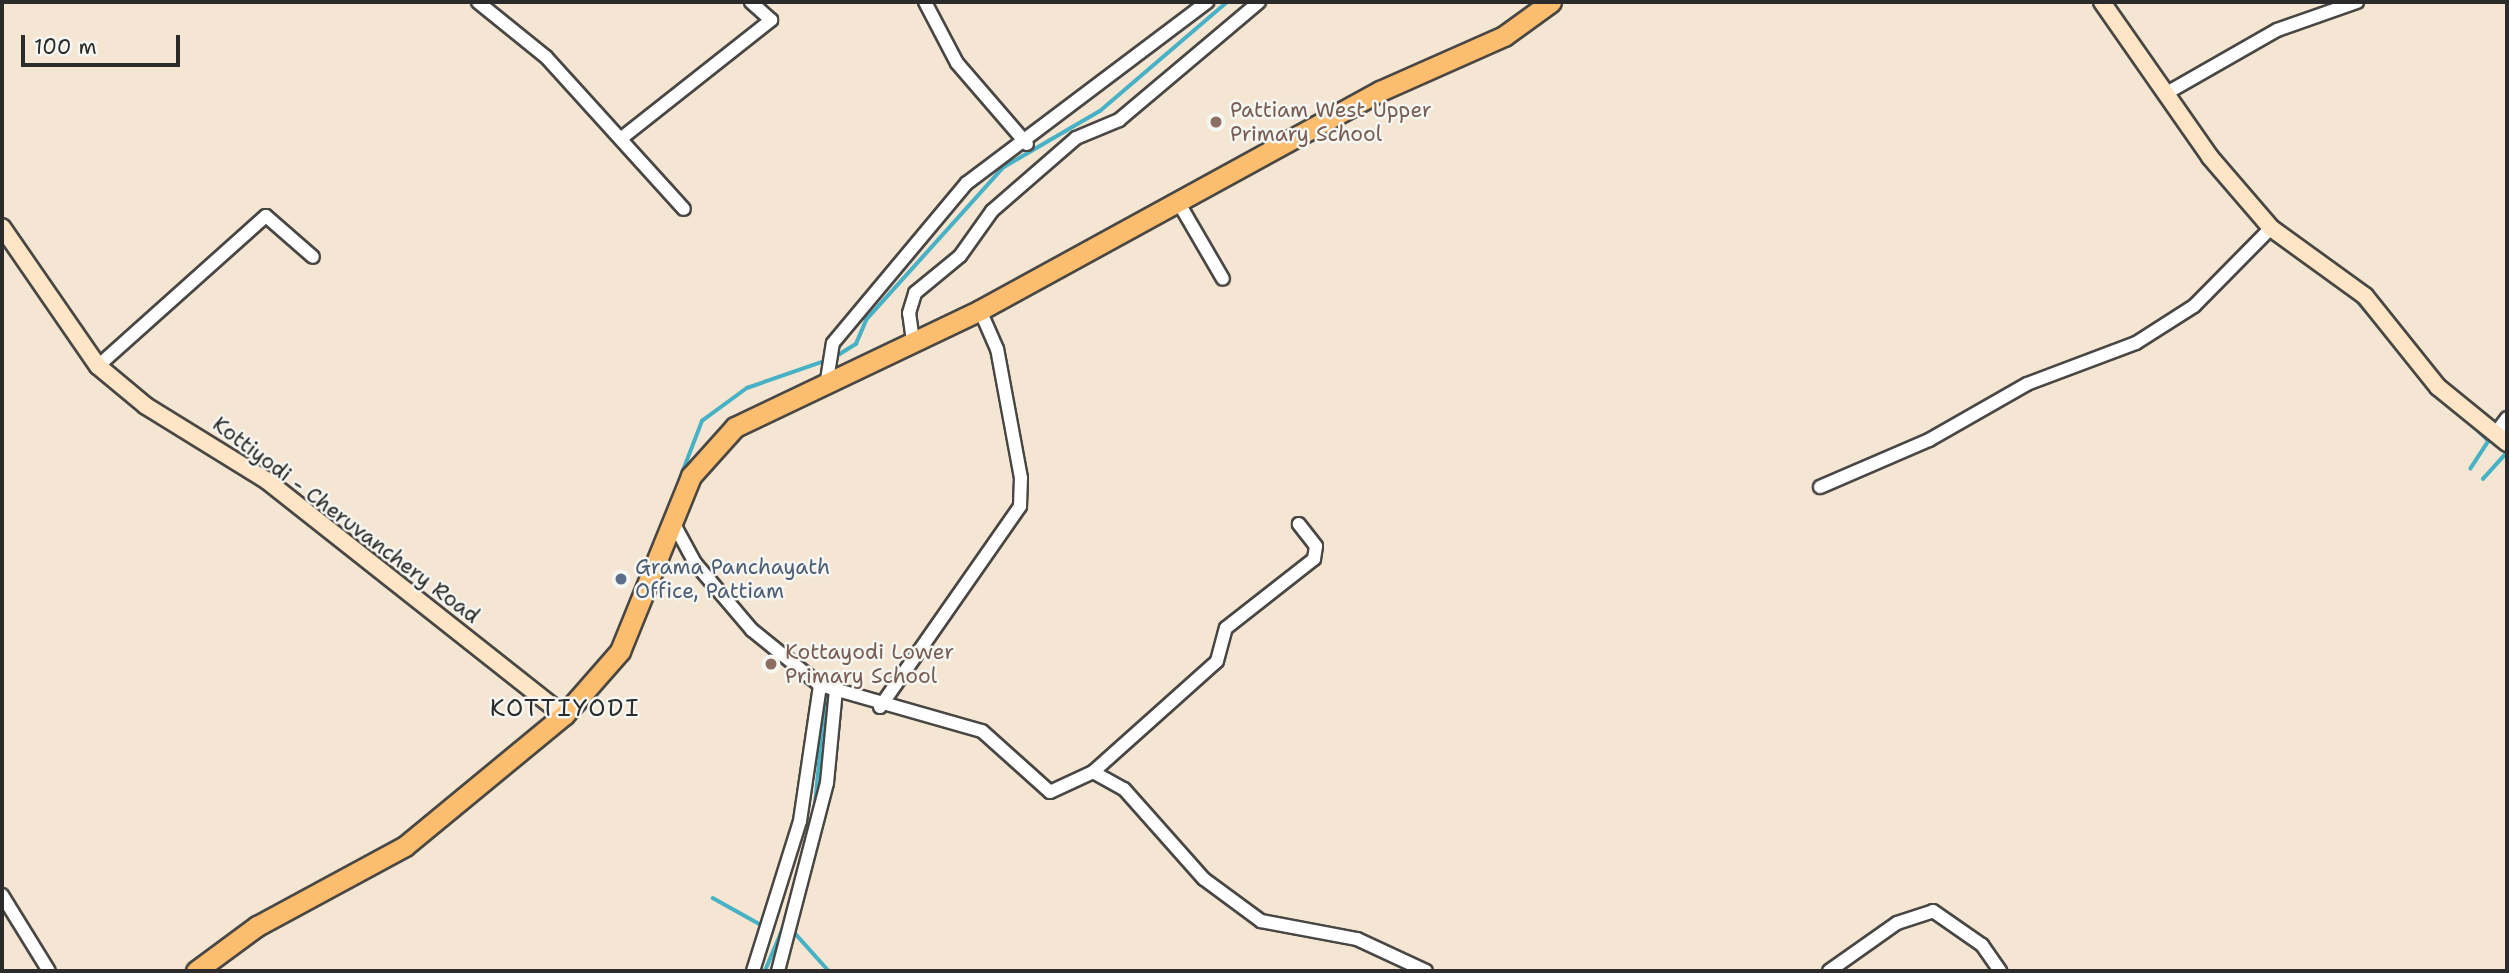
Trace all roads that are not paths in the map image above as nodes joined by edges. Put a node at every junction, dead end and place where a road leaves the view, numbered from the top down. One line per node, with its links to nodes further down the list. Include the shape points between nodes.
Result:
1 (478, 2): 10 (street, via 546,57)
2 (751, 2): 10 (street, via 771,20)
3 (925, 2): 11 (street, via 957,63)
4 (1207, 2): 11 (street)
5 (1259, 2): 19 (street, via 1119,120 1076,138 992,211 960,256 915,293 909,313)
6 (1551, 2): 12 (main road, via 1504,36 1380,91)
7 (2102, 2): 9 (main road)
8 (2357, 2): 9 (street, via 2277,30)
9 (2165, 94): 15 (main road)
10 (623, 137): 13 (street)
11 (1027, 144): 21 (street, via 967,183 928,229 832,343)
12 (1177, 200): 17 (street); 18 (main road)
13 (684, 209)
14 (2, 227): 20 (main road, Kottiyodi - Cheruvanchery Road)
15 (2270, 228): 23 (main road, via 2365,296 2438,387); 24 (street, via 2194,306 2136,343 2027,384 1930,440)
16 (313, 257): 20 (street, via 266,216)
17 (1223, 279)
18 (980, 310): 19 (main road); 29 (street, via 997,349 1021,478 1020,506)
19 (914, 341): 21 (main road)
20 (98, 366): 30 (main road, Kottiyodi - Cheruvanchery Road, via 146,406 266,480)
21 (827, 380): 26 (main road, via 767,407 712,446 691,476)
22 (2507, 418): 23 (street)
23 (2501, 439)
24 (1820, 487)
25 (1298, 524): 31 (street, via 1317,546 1314,559 1226,628 1217,662)
26 (675, 526): 27 (street, via 695,563 752,630); 30 (main road, via 620,651)
27 (820, 685): 28 (street); 35 (street, via 800,821)
28 (836, 689): 29 (street); 36 (street, via 827,783)
29 (880, 707): 31 (street, via 982,731 1050,792)
30 (564, 715): 34 (main road, via 405,846 257,926)
31 (1093, 772): 37 (street, via 1124,789 1204,879 1261,921 1357,939)
32 (2, 895): 33 (street)
33 (49, 971)
34 (196, 971)
35 (753, 971)
36 (778, 971)
37 (1426, 971)
38 (1829, 971): 39 (street, via 1897,923 1933,911 1982,945)
39 (2000, 971)

